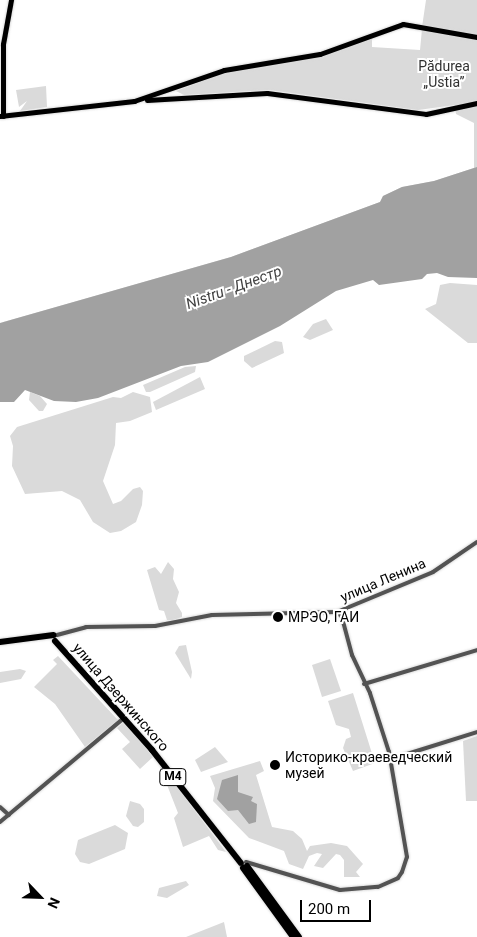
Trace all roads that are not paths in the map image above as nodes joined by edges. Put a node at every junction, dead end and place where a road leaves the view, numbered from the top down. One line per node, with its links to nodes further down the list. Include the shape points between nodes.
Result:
1 (11, 0): 7 (main road)
2 (477, 37): 3 (main road, via 403,24 320,54 224,70)
3 (176, 87): 4 (main road); 5 (main road)
4 (178, 97): 5 (main road); 6 (main road, via 267,93 426,114)
5 (134, 101): 7 (main road)
6 (477, 103)
7 (1, 116)
8 (477, 542): 9 (street, улица Ленина, via 433,572)
9 (337, 612): 10 (street, улица Ленина, via 228,614 155,626 86,627); 13 (street, via 342,617)
10 (56, 638): 11 (highway); 14 (highway, улица Дзержинского / M4)
11 (0, 642)
12 (477, 650): 13 (street)
13 (364, 684): 16 (street, via 370,692)
14 (124, 718): 18 (street); 20 (highway, улица Дзержинского / M4)
15 (477, 732): 16 (street)
16 (391, 759): 20 (street, via 407,857 398,878 378,888 340,890)
17 (0, 807): 18 (street)
18 (9, 814): 19 (street)
19 (0, 822)
20 (244, 863): 21 (highway, улица Дзержинского / M4); 22 (highway, улица Дзержинского / M4)
21 (293, 937)
22 (299, 937)

